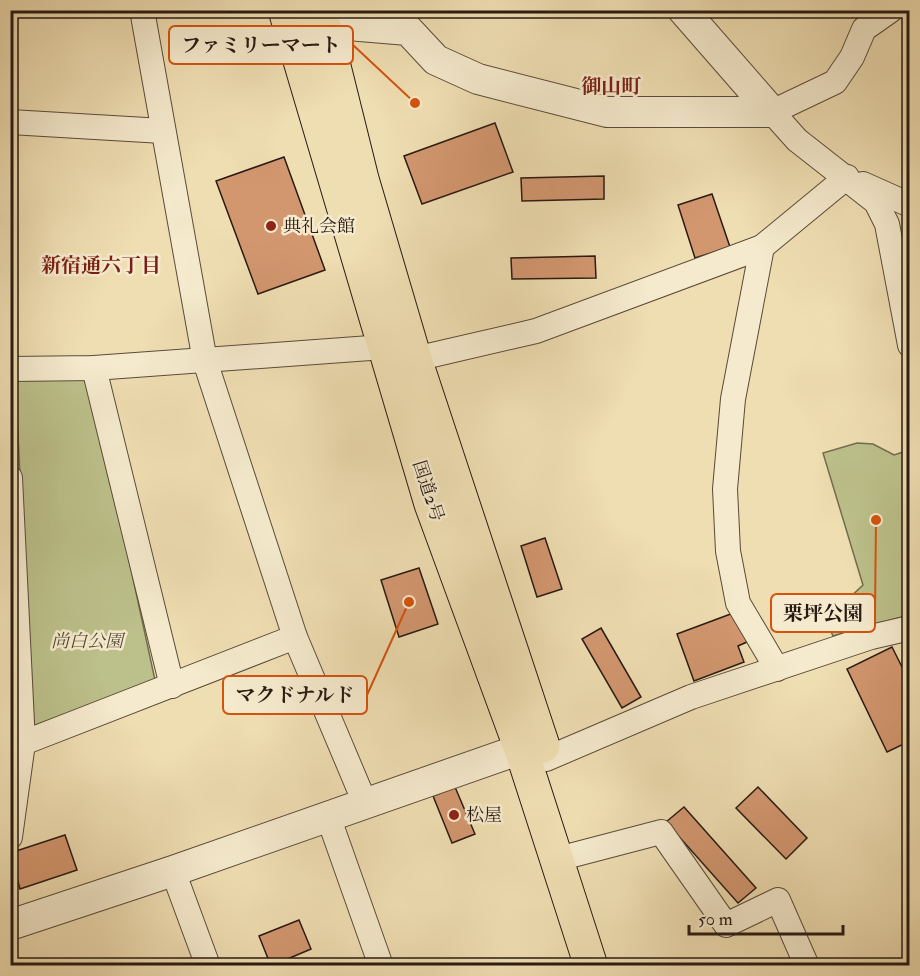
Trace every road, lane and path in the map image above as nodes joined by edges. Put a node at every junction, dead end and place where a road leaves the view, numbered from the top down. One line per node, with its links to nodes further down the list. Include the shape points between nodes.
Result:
1 (142, 10): 8 (street)
2 (683, 10): 6 (street)
3 (891, 10): 6 (street, via 864,29 835,82)
4 (280, 11): 5 (street); 13 (highway, 国道2号)
5 (322, 17): 6 (street, via 408,30 436,60 478,79 607,112); 14 (highway, 国道2号, via 362,179)
6 (772, 112): 9 (street, via 797,140)
7 (10, 123): 8 (street)
8 (164, 130): 15 (street)
9 (847, 177): 10 (street); 11 (street); 12 (street, via 876,202 887,224)
10 (909, 204)
11 (762, 247): 14 (street, via 536,331); 21 (street, via 733,399 725,489 728,551 738,603)
12 (909, 345)
13 (384, 347): 15 (street); 24 (highway, 国道2号, via 431,504)
14 (416, 359): 24 (highway, 国道2号)
15 (205, 361): 16 (street); 20 (street)
16 (94, 368): 17 (street); 22 (street)
17 (10, 369)
18 (10, 478): 23 (street)
19 (909, 628): 21 (street)
20 (295, 637): 22 (street); 25 (street)
21 (777, 669): 24 (street)
22 (172, 686): 23 (street)
23 (23, 743): 27 (street)
24 (534, 754): 25 (street); 28 (highway, 国道2号); 33 (highway, 国道2号)
25 (365, 803): 26 (street)
26 (328, 816): 29 (street); 32 (street)
27 (10, 837)
28 (573, 855): 34 (highway, 国道2号); 35 (street, via 662,832 726,925 778,900)
29 (173, 871): 30 (street); 31 (street)
30 (10, 925)
31 (208, 966)
32 (381, 966)
33 (591, 966)
34 (613, 966)
35 (807, 966)

